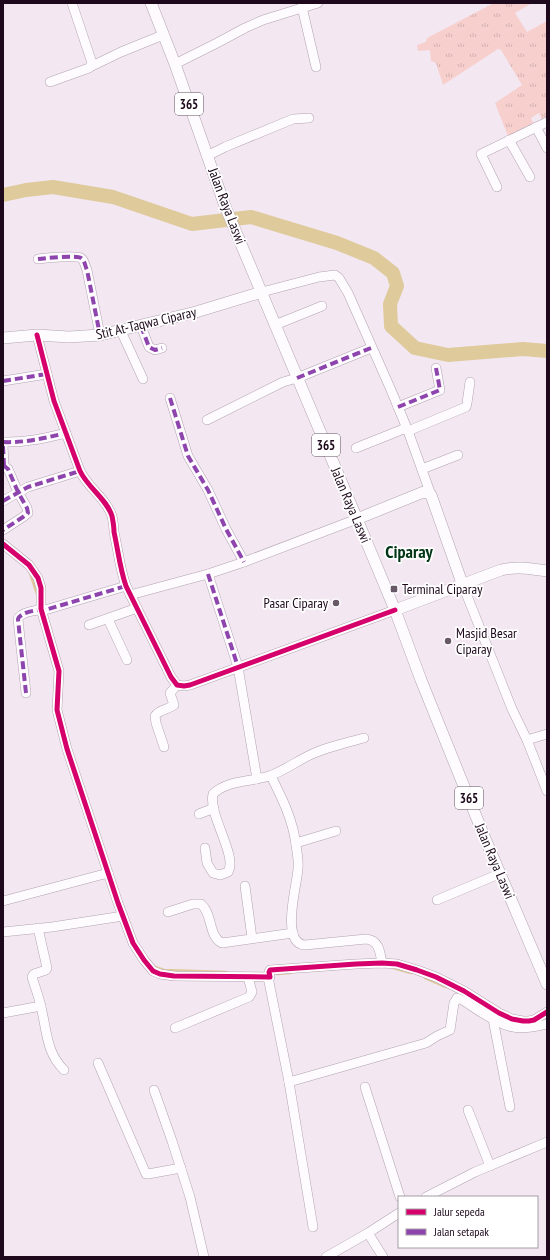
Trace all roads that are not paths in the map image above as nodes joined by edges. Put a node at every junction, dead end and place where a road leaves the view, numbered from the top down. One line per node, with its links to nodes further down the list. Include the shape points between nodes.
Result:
1 (72, 3): 7 (street, via 91,61)
2 (151, 3): 5 (main road, Jalan Raya Laswi / 365)
3 (318, 3): 4 (street)
4 (302, 7): 6 (street, via 244,28); 8 (street)
5 (163, 35): 6 (main road, Jalan Raya Laswi / 365); 7 (street)
6 (175, 64): 15 (main road, Jalan Raya Laswi / 365)
7 (90, 67): 9 (street)
8 (316, 67)
9 (50, 82)
10 (309, 118): 15 (street, via 293,120)
11 (547, 122): 12 (street)
12 (536, 127): 13 (street); 14 (street)
13 (509, 140): 16 (street); 17 (street, via 480,154)
14 (547, 148)
15 (207, 156): 19 (main road, Jalan Raya Laswi / 365, via 225,206)
16 (530, 177)
17 (497, 187)
18 (38, 259): 25 (street, via 82,259 87,270)
19 (262, 292): 21 (main road, Jalan Raya Laswi / 365); 22 (main road, Stit At-Taqwa Ciparay); 28 (street, via 335,275 343,283)
20 (322, 306): 21 (street)
21 (275, 325): 32 (main road, Jalan Raya Laswi / 365)
22 (141, 326): 23 (main road, Stit At-Taqwa Ciparay); 27 (street, via 149,347 155,350)
23 (121, 330): 25 (main road, Stit At-Taqwa Ciparay); 31 (street)
24 (37, 335): 25 (main road, Stit At-Taqwa Ciparay); 26 (main road, Stit At-Taqwa Ciparay); 30 (street)
25 (100, 335)
26 (3, 338)
27 (162, 348)
28 (371, 348): 32 (street); 36 (street)
29 (436, 368): 36 (street, via 440,390)
30 (47, 374): 33 (street); 39 (street)
31 (143, 378)
32 (297, 378): 37 (street, via 283,382); 50 (main road, Jalan Raya Laswi / 365)
33 (3, 381)
34 (470, 382): 38 (street, via 466,407)
35 (170, 398): 53 (street, via 188,456)
36 (398, 407): 38 (street)
37 (207, 420)
38 (407, 429): 42 (street); 45 (street)
39 (66, 433): 40 (street); 46 (street)
40 (3, 442)
41 (3, 446): 44 (street)
42 (356, 448)
43 (458, 455): 45 (street)
44 (4, 466): 47 (street, via 8,469)
45 (422, 469): 48 (street)
46 (80, 471): 47 (street); 57 (street, via 105,502 112,518 122,573)
47 (18, 492): 49 (street); 51 (street, via 28,513)
48 (431, 495): 50 (main road, via 421,493); 56 (main road)
49 (3, 501)
50 (357, 519): 53 (street); 60 (main road, Jalan Raya Laswi / 365)
51 (3, 530)
52 (3, 544): 59 (street, via 29,565 38,578 41,588)
53 (244, 562): 55 (street)
54 (547, 571): 56 (main road, via 511,568)
55 (208, 574): 57 (street); 64 (street)
56 (462, 583): 60 (main road); 69 (street)
57 (128, 591): 58 (street); 59 (street)
58 (137, 608): 61 (street); 65 (street)
59 (41, 609): 66 (street, via 23,614 18,619); 79 (street, via 59,671 57,710 67,749)
60 (395, 610): 64 (street); 80 (main road, Jalan Raya Laswi / 365)
61 (108, 619): 62 (street); 63 (street)
62 (89, 625)
63 (127, 660)
64 (238, 667): 65 (street, via 190,685); 72 (street)
65 (177, 685): 70 (street, via 170,693 173,706 158,712 155,716)
66 (26, 693)
67 (547, 734): 69 (street)
68 (364, 738): 71 (street, via 312,754)
69 (526, 740): 73 (street)
70 (164, 747)
71 (271, 776): 72 (street); 77 (street, via 288,810)
72 (257, 779): 74 (street, via 230,785 214,792)
73 (547, 791)
74 (214, 808): 75 (street); 78 (street, via 229,855 228,872 220,875 213,873 207,863)
75 (199, 814)
76 (336, 831): 77 (street)
77 (296, 843): 88 (street, via 298,868 292,909)
78 (205, 848)
79 (108, 873): 83 (street); 85 (street)
80 (500, 874): 82 (street); 93 (main road, Jalan Raya Laswi / 365)
81 (245, 886): 89 (street)
82 (437, 900)
83 (3, 901)
84 (168, 912): 89 (street, via 200,904 208,914 214,933 222,943)
85 (123, 916): 86 (street); 92 (street, via 137,950 147,965 156,972 174,976)
86 (38, 928): 87 (street); 95 (street, via 47,968 32,977)
87 (3, 932)
88 (293, 933): 89 (street); 90 (street, via 298,944 302,945 371,940 377,945)
89 (252, 938)
90 (382, 963): 91 (street, via 272,970 269,971); 94 (street, via 397,964 436,977)
91 (269, 975): 92 (street); 104 (street)
92 (248, 977): 101 (street, via 252,992 248,998)
93 (547, 984)
94 (462, 995): 98 (street); 99 (street); 104 (street, via 456,998 454,1003 450,1030 439,1034 426,1044)
95 (41, 1006): 97 (street); 103 (street, via 51,1051)
96 (547, 1012): 99 (street, via 534,1020)
97 (3, 1014)
98 (493, 1019): 99 (street); 107 (street)
99 (505, 1021): 100 (street, via 520,1028)
100 (547, 1024)
101 (175, 1028)
102 (98, 1063): 111 (street, via 146,1174)
103 (64, 1070)
104 (289, 1082): 115 (street)
105 (365, 1087): 112 (street)
106 (154, 1090): 111 (street)
107 (510, 1107)
108 (468, 1110): 110 (street)
109 (547, 1142): 110 (street)
110 (490, 1166): 113 (street)
111 (181, 1168): 117 (street)
112 (400, 1196)
113 (428, 1196)
114 (398, 1215): 116 (street)
115 (312, 1227)
116 (368, 1233): 118 (street); 119 (street)
117 (204, 1257)
118 (326, 1257)
119 (383, 1257)

